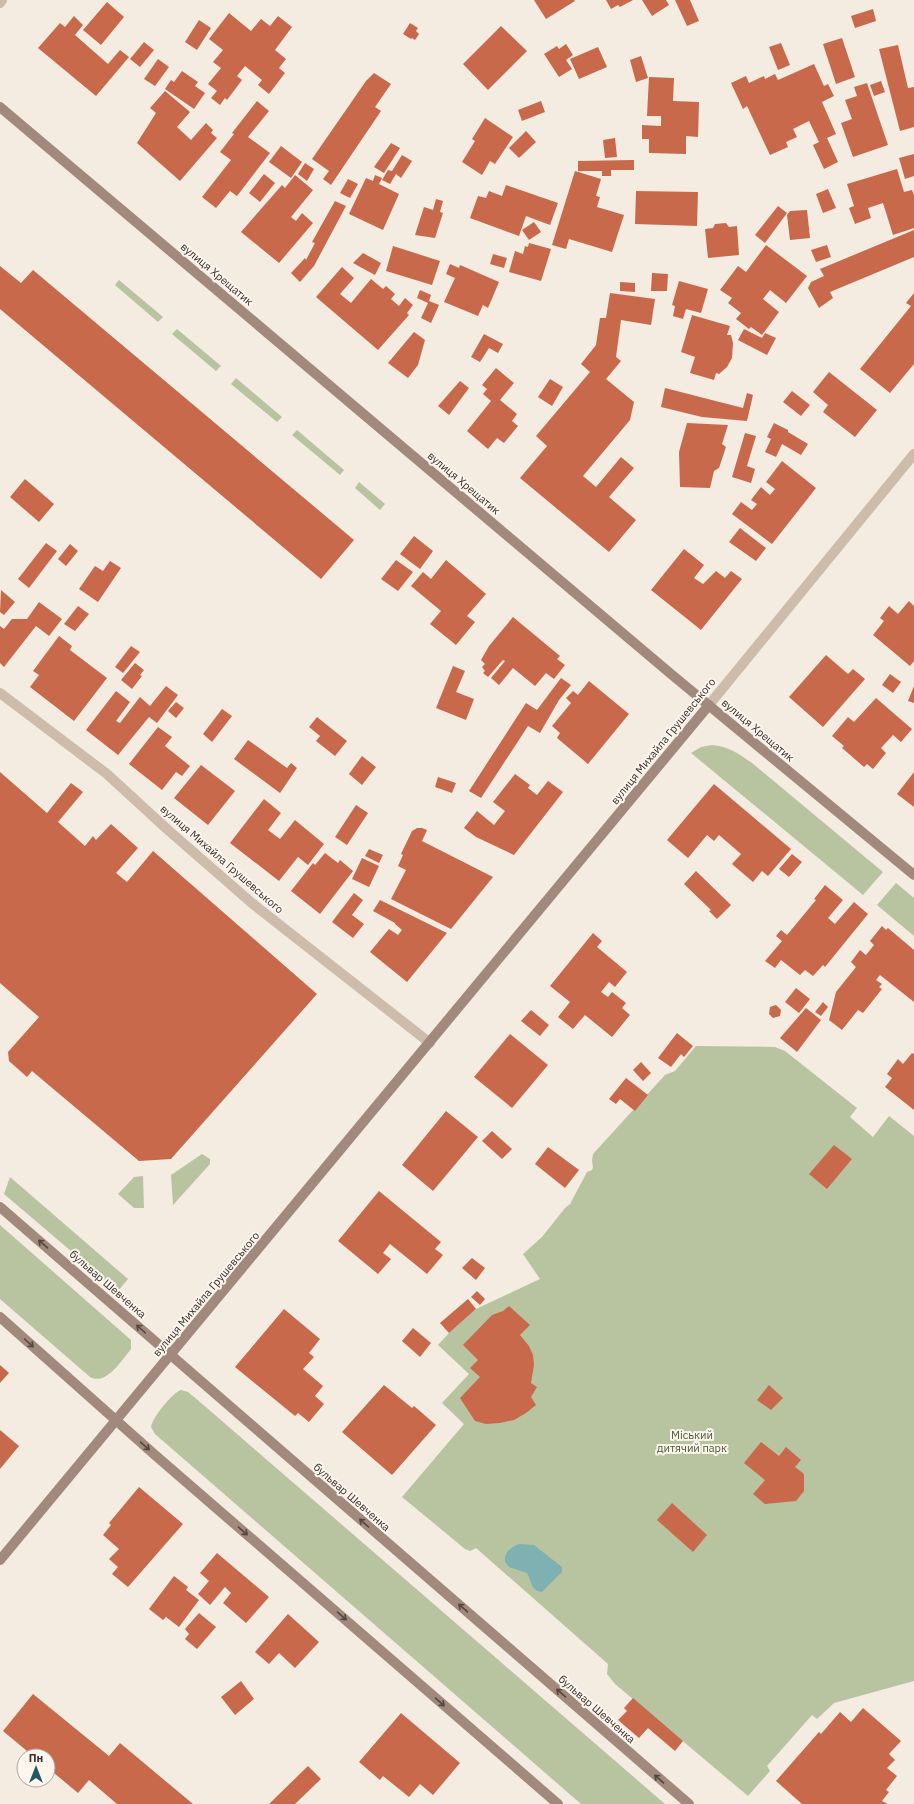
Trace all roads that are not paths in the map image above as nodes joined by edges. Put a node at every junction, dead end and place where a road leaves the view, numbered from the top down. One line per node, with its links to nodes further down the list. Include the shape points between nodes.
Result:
1 (2, 0): 2 (street)
2 (0, 3)
3 (0, 107): 6 (main road, вулиця Хрещатик)
4 (914, 454): 6 (street, вулиця Михайла Грушевського)
5 (0, 693): 8 (street, вулиця Михайла Грушевського, via 107,774 253,904)
6 (709, 705): 7 (main road, вулиця Хрещатик); 8 (main road, вулиця Михайла Грушевського)
7 (914, 875)
8 (430, 1043): 11 (main road, вулиця Михайла Грушевського)
9 (0, 1208): 11 (main road, бульвар Шевченка, one-way to 9)
10 (0, 1317): 12 (main road, one-way to 12)
11 (170, 1355): 12 (main road, вулиця Михайла Грушевського); 15 (main road, бульвар Шевченка, one-way to 11)
12 (116, 1421): 13 (main road, вулиця Михайла Грушевського); 14 (main road, one-way to 14)
13 (0, 1560)
14 (558, 1804)
15 (689, 1804)

